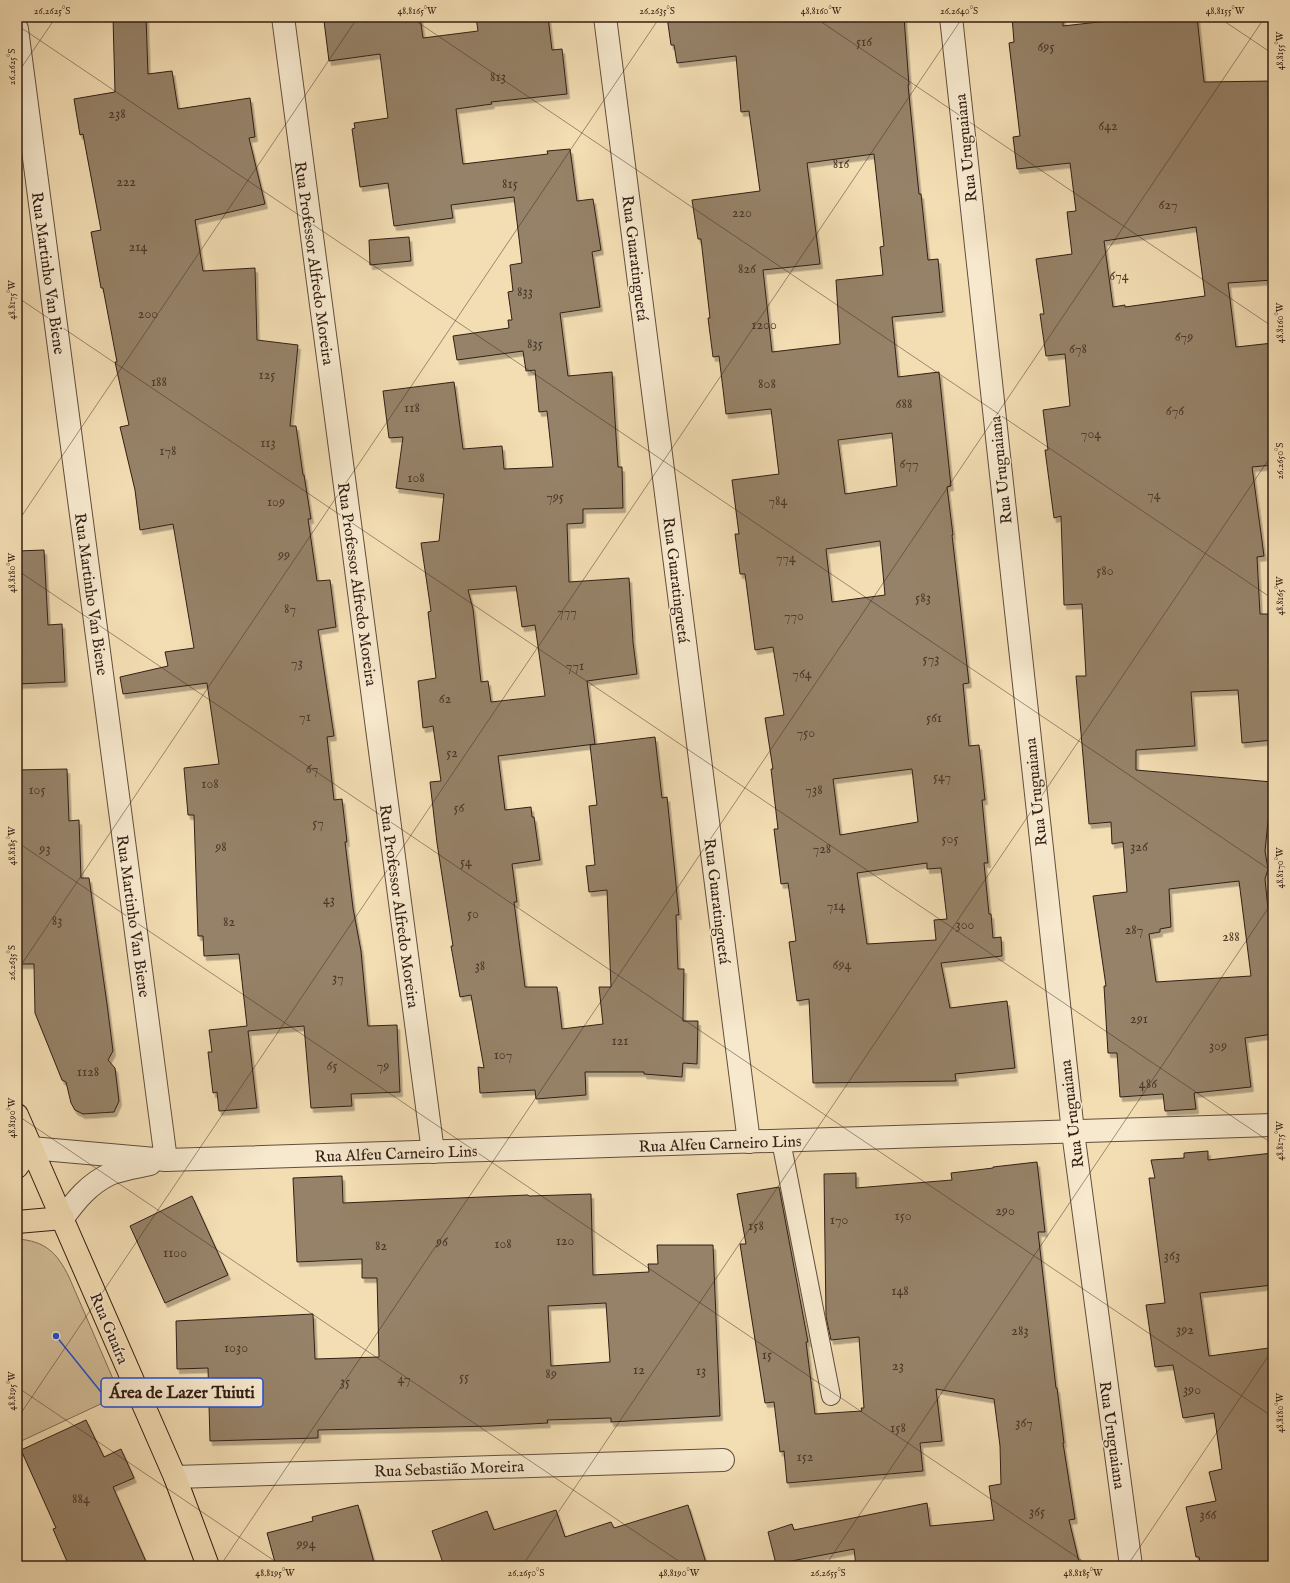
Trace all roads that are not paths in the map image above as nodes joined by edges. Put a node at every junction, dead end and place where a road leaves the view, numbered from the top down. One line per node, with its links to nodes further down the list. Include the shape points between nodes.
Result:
1 (283, 17): 11 (street, Rua Professor Alfredo Moreira)
2 (605, 17): 9 (street, Rua Guaratinguetá)
3 (951, 17): 7 (street, Rua Uruguaiana)
4 (17, 29): 12 (street, Rua Martinho Van Biene)
5 (17, 1115): 10 (main road, Rua Guaíra)
6 (1273, 1126): 7 (street, Rua Alfeu Carneiro Lins)
7 (1072, 1132): 8 (street, Rua Alfeu Carneiro Lins); 20 (street, Rua Uruguaiana)
8 (781, 1141): 9 (street, Rua Alfeu Carneiro Lins); 16 (lane)
9 (749, 1142): 11 (street, Rua Alfeu Carneiro Lins)
10 (31, 1148): 12 (street, Rua Alfeu Carneiro Lins); 13 (main road); 14 (main road, Rua Guaíra)
11 (433, 1152): 12 (street, Rua Alfeu Carneiro Lins)
12 (166, 1160): 14 (street, Rua Alfeu Carneiro Lins, via 112,1174 94,1184)
13 (17, 1167)
14 (62, 1218): 15 (main road); 18 (main road, Rua Guaíra)
15 (17, 1222)
16 (831, 1396)
17 (723, 1460): 18 (street, Rua Sebastião Moreira)
18 (175, 1477): 19 (main road, Rua Guaíra)
19 (208, 1566)
20 (1131, 1566)

